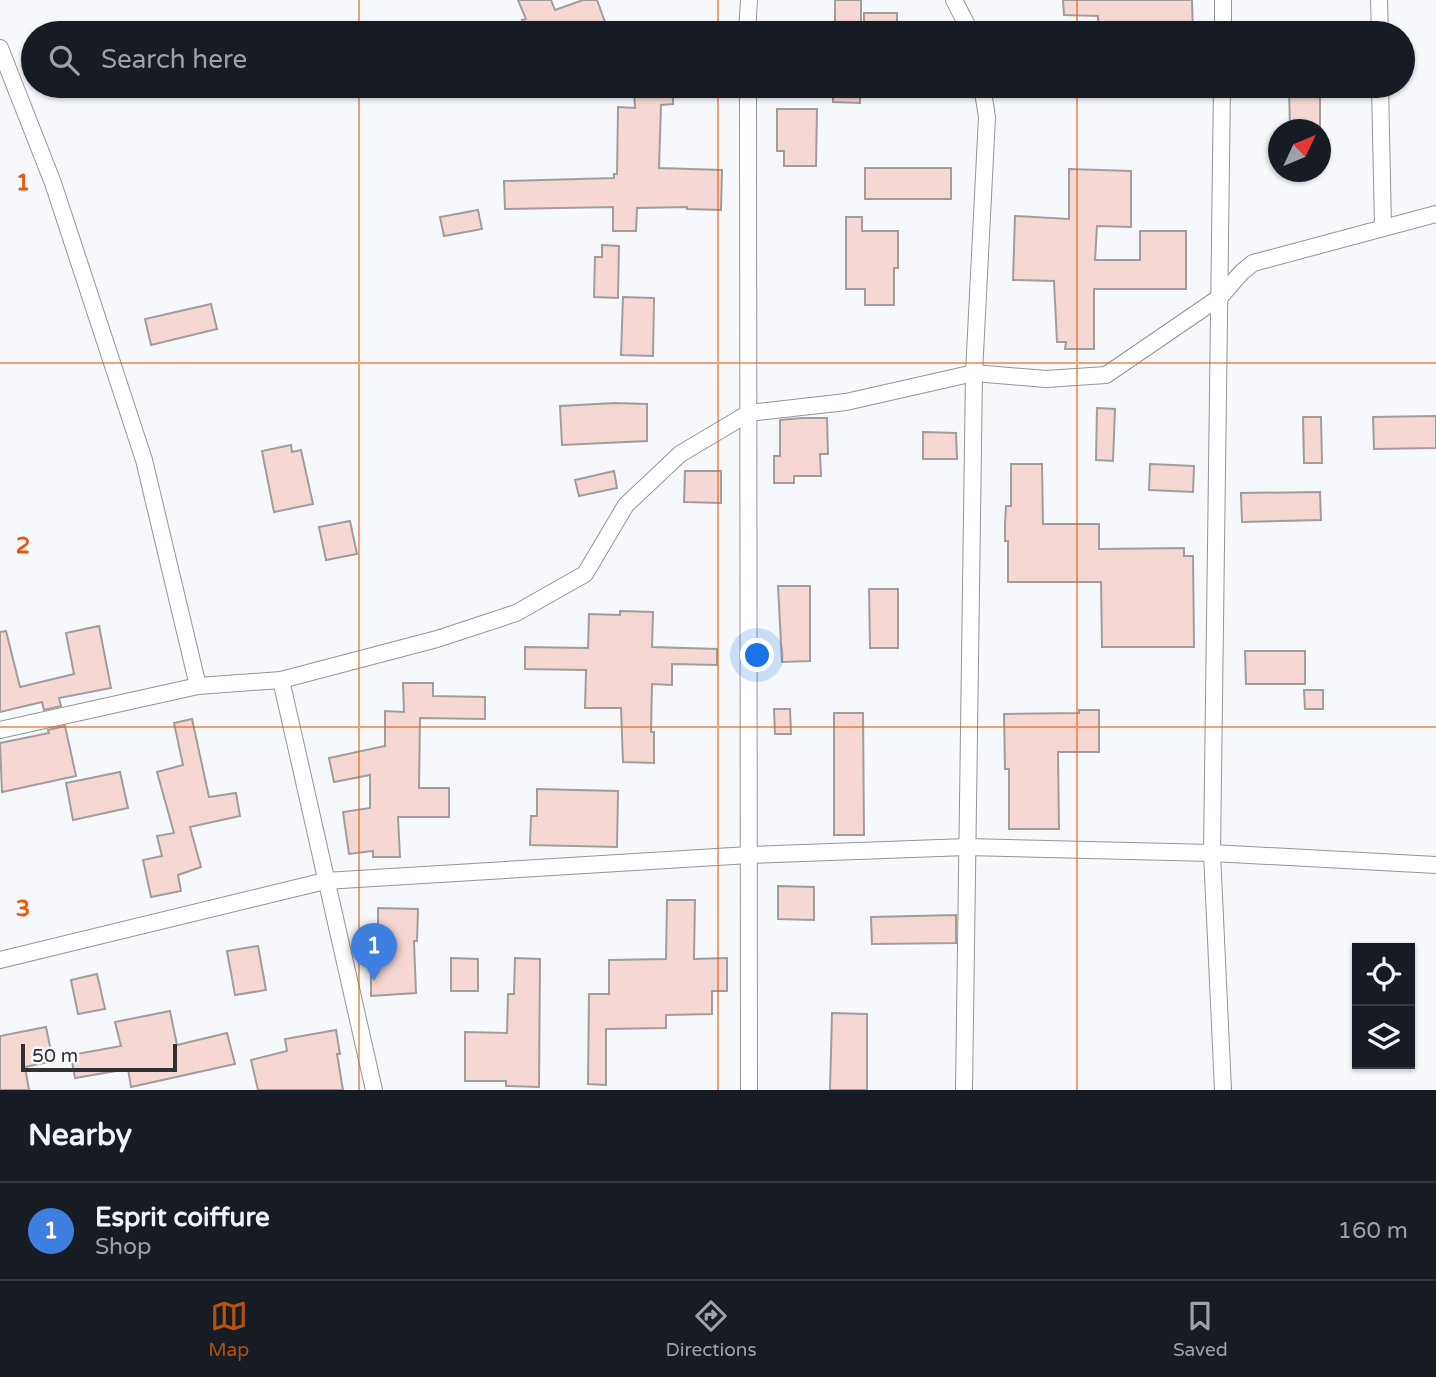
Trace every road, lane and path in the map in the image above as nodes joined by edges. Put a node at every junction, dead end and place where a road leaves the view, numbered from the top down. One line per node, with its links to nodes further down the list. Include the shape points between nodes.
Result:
1 (749, 0): 5 (street)
2 (954, 0): 6 (street)
3 (1223, 0): 7 (street)
4 (1379, 0): 8 (street)
5 (748, 21)
6 (965, 21)
7 (1223, 21)
8 (1380, 21)
9 (0, 48): 20 (street, via 53,183 144,460)
10 (748, 98): 18 (street)
11 (984, 98): 17 (street, via 987,117)
12 (1222, 98): 16 (street)
13 (1380, 98): 15 (street)
14 (1436, 214): 15 (street)
15 (1383, 226): 16 (street, via 1253,263)
16 (1220, 297): 17 (street, via 1105,375 1046,379); 23 (street)
17 (974, 373): 18 (street, via 846,402); 22 (street)
18 (749, 413): 19 (street, via 680,454 626,505 585,574 516,613); 24 (street)
19 (281, 680): 20 (street); 26 (street)
20 (198, 686): 21 (street)
21 (0, 730)
22 (967, 847): 23 (street); 24 (street); 30 (street)
23 (1212, 853): 25 (street); 31 (street)
24 (749, 855): 26 (street); 29 (street)
25 (1436, 865)
26 (325, 881): 27 (street); 28 (street)
27 (0, 960)
28 (374, 1090)
29 (749, 1090)
30 (964, 1090)
31 (1223, 1090)

